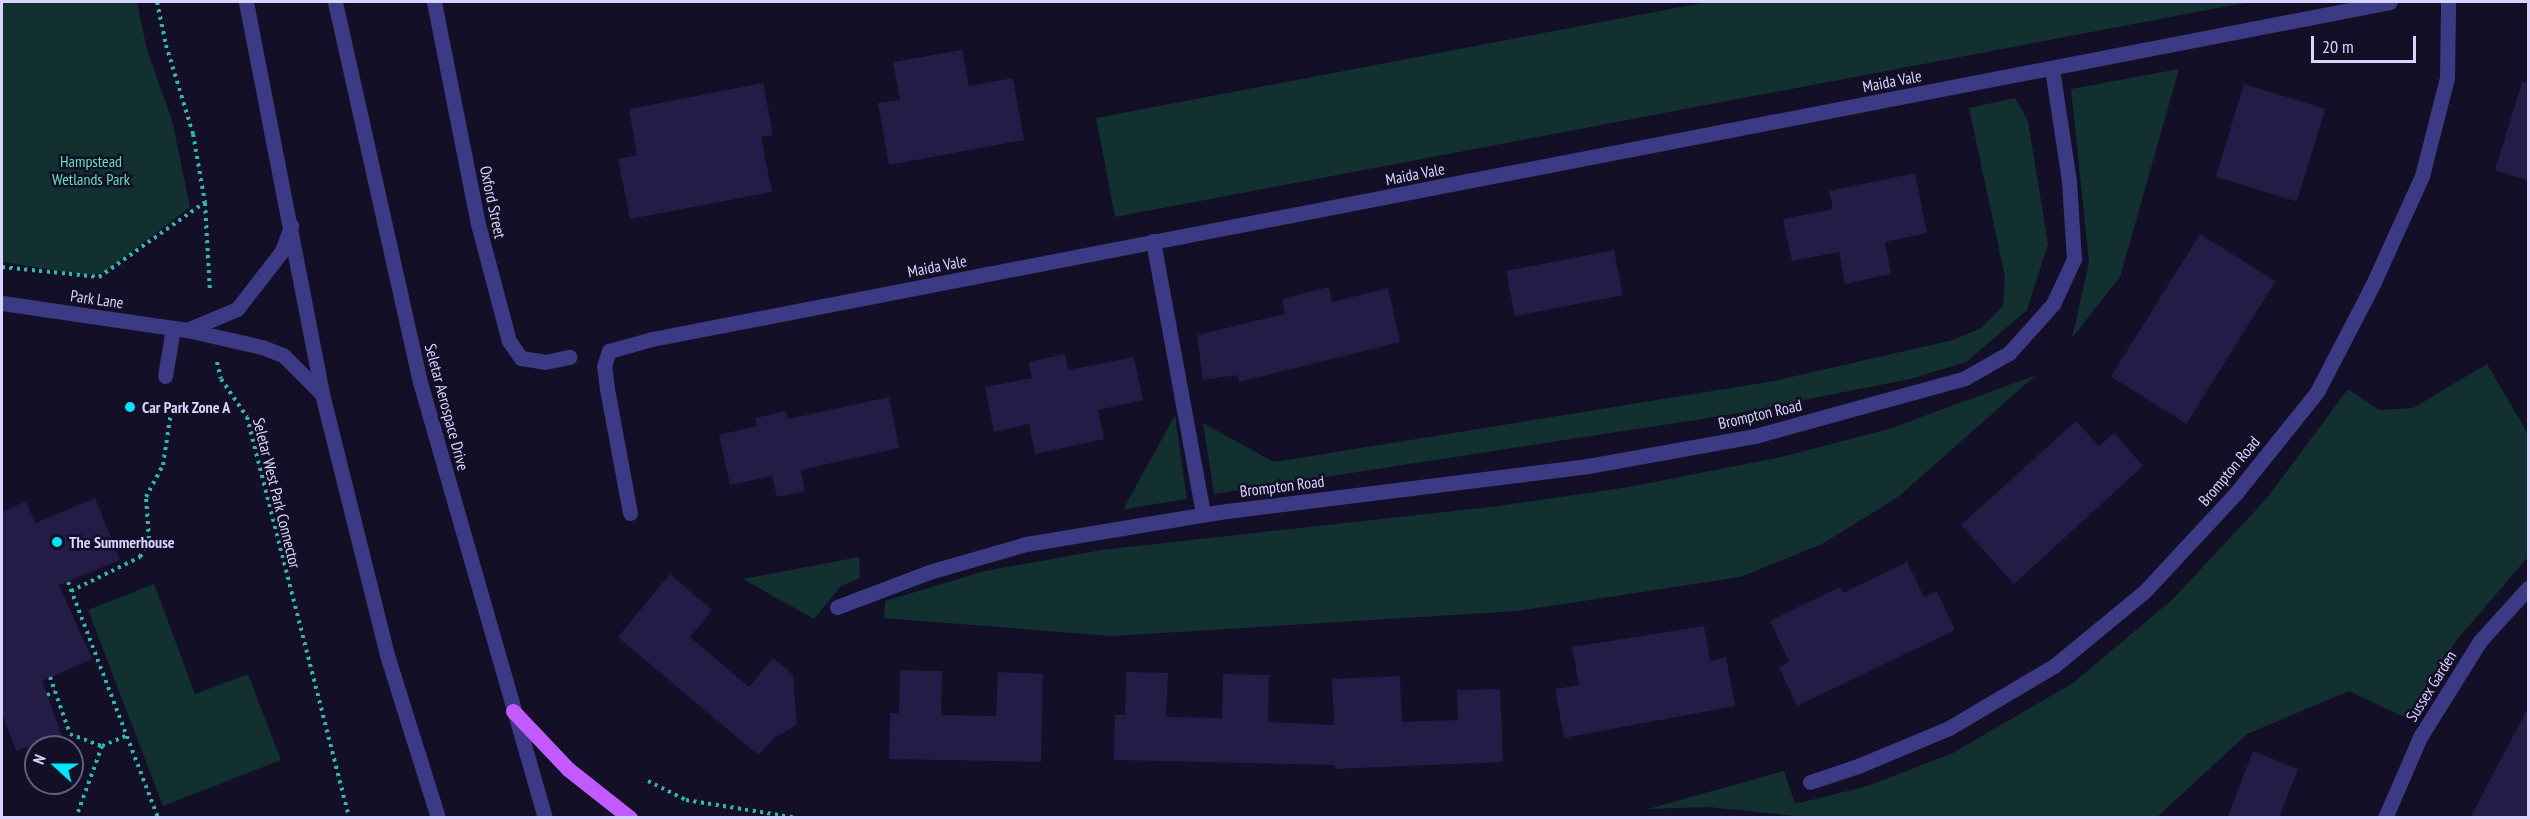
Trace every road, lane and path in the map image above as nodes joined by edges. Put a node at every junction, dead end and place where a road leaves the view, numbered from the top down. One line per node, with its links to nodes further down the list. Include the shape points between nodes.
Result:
1 (158, 2): 8 (path, Seletar West Park Connector, via 166,45 193,134)
2 (246, 2): 9 (street)
3 (335, 2): 28 (street, Seletar Aerospace Drive, via 420,382)
4 (434, 2): 15 (street, Oxford Street, via 478,224 508,341 521,358 545,362)
5 (2390, 2): 7 (street, Maida Vale)
6 (2448, 2): 32 (street, Brompton Road, via 2447,78 2422,176 2373,284 2317,392 2236,493 2145,591 2054,666 1948,728)
7 (2052, 68): 10 (street, Maida Vale); 20 (street, Brompton Road, via 2069,182 2074,259 2053,304 2009,353 1965,378 1755,436 1588,466)
8 (205, 202): 11 (path, via 99,277); 14 (path, Seletar West Park Connector)
9 (291, 226): 14 (street, via 282,251 254,291); 18 (street)
10 (1153, 241): 19 (street, Maida Vale, via 652,339 609,351 604,366 607,390); 20 (street)
11 (2, 267)
12 (2, 303): 13 (street, Park Lane)
13 (180, 329): 14 (street, Park Lane); 16 (street)
14 (211, 329): 18 (street, Park Lane, via 283,355); 35 (path, Seletar West Park Connector, via 220,379 247,417)
15 (569, 357)
16 (165, 376)
17 (174, 394): 23 (path, via 163,465 146,497 149,539 140,557)
18 (322, 394): 36 (street, via 387,655)
19 (630, 513)
20 (1203, 514): 24 (street, Brompton Road, via 1026,544 929,572)
21 (68, 582): 23 (path)
22 (2529, 588): 40 (street, Sussex Garden, via 2480,641 2420,737)
23 (71, 591): 29 (path)
24 (837, 607)
25 (50, 677): 26 (path)
26 (55, 692): 27 (path); 30 (path, via 70,734 77,740)
27 (47, 695)
28 (513, 711): 37 (street, Seletar Aerospace Drive); 38 (main road, via 568,769)
29 (126, 736): 30 (path); 34 (path)
30 (102, 746): 33 (path)
31 (648, 781): 39 (path, via 686,800)
32 (1810, 782)
33 (78, 812)
34 (158, 818)
35 (349, 818)
36 (438, 818)
37 (545, 818)
38 (630, 818)
39 (798, 818)
40 (2385, 818)

